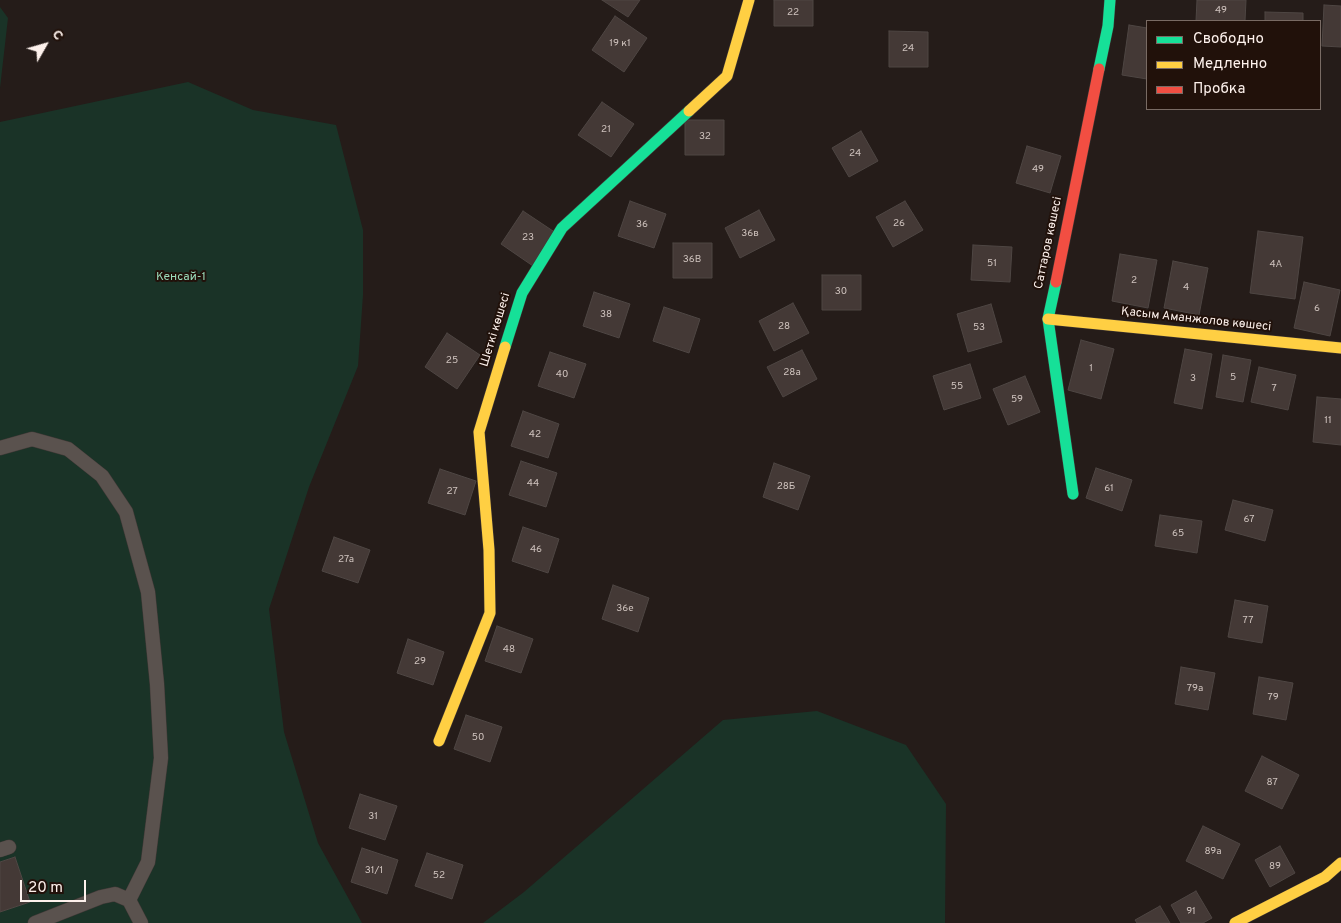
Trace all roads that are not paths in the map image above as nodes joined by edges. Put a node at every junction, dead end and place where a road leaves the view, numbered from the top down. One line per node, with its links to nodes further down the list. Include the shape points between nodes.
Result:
1 (748, 0): 7 (street, Шеткі көшесі, via 727,76 562,228 522,293 479,432 489,550 490,613)
2 (1110, 0): 3 (street, Саттаров көшесі, via 1108,26)
3 (1048, 318): 4 (street, Қасым Аманжолов көшесі); 6 (street, Саттаров көшесі)
4 (1341, 348)
5 (0, 448): 9 (lane, via 32,440 68,449 102,476 126,512 148,592 158,684 161,758 148,862)
6 (1074, 494)
7 (439, 741)
8 (1341, 862): 12 (street, via 1325,877)
9 (129, 900): 10 (lane, via 115,894 101,897); 11 (lane)
10 (35, 923)
11 (141, 923)
12 (1235, 923)

